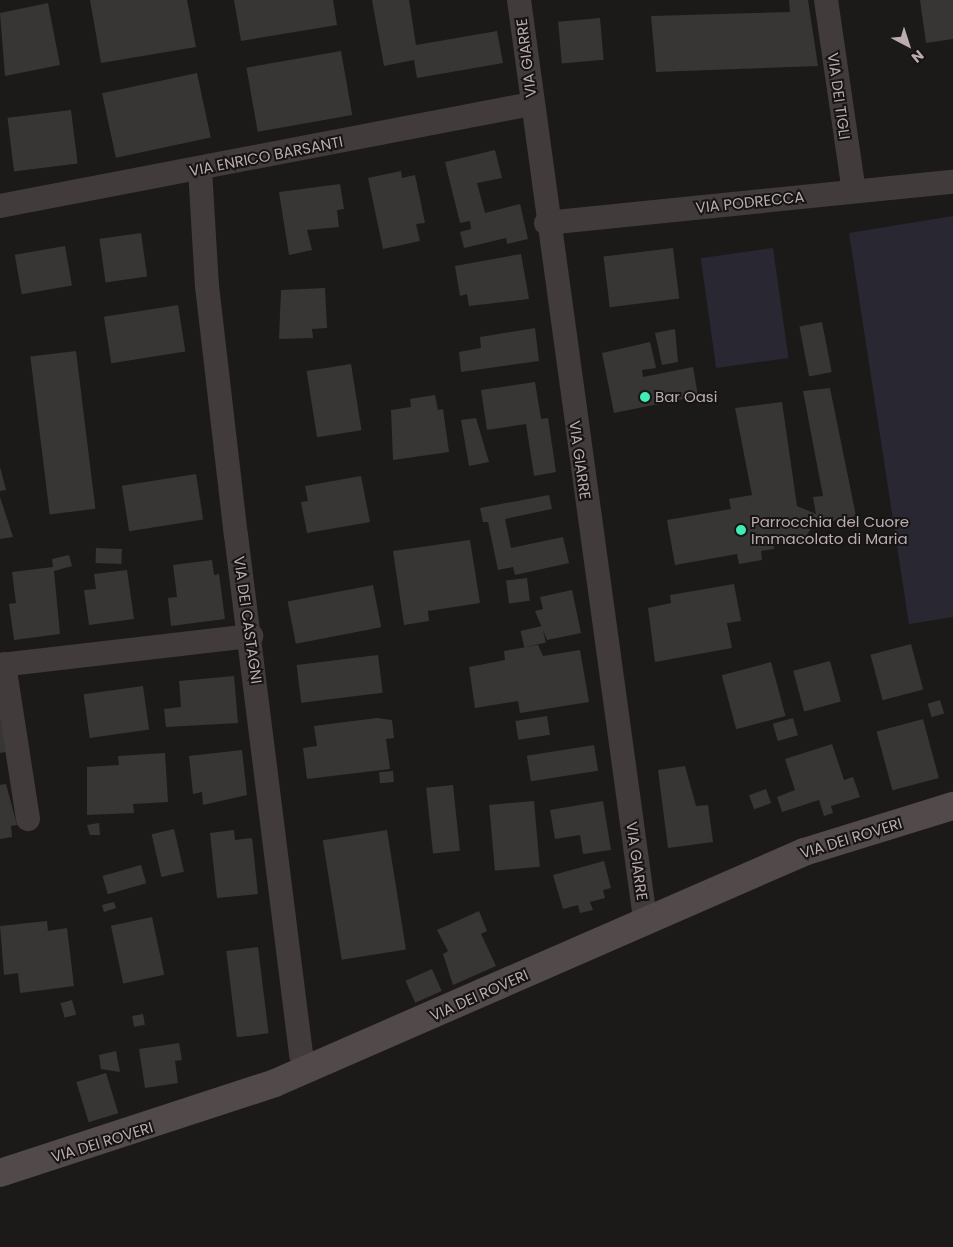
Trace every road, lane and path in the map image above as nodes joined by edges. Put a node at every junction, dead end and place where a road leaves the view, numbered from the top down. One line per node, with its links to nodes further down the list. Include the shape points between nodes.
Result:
1 (519, 0): 3 (street, VIA GIARRE)
2 (826, 0): 6 (street, VIA DEI TIGLI)
3 (531, 104): 4 (street, VIA ENRICO BARSANTI); 8 (street, VIA GIARRE)
4 (200, 169): 7 (street, VIA ENRICO BARSANTI); 9 (street, VIA DEI CASTAGNI, via 207,286)
5 (953, 182): 6 (street, VIA PODRECCA)
6 (854, 191): 8 (street, VIA PODRECCA)
7 (0, 206)
8 (546, 222): 13 (street, VIA GIARRE)
9 (251, 636): 10 (street); 14 (street, VIA DEI CASTAGNI, via 300,1054)
10 (2, 664): 12 (street)
11 (953, 806): 13 (street, VIA DEI ROVERI, via 804,852)
12 (28, 820)
13 (645, 919): 14 (street, VIA DEI ROVERI)
14 (306, 1070): 15 (street, VIA DEI ROVERI, via 139,1130)
15 (0, 1173)

